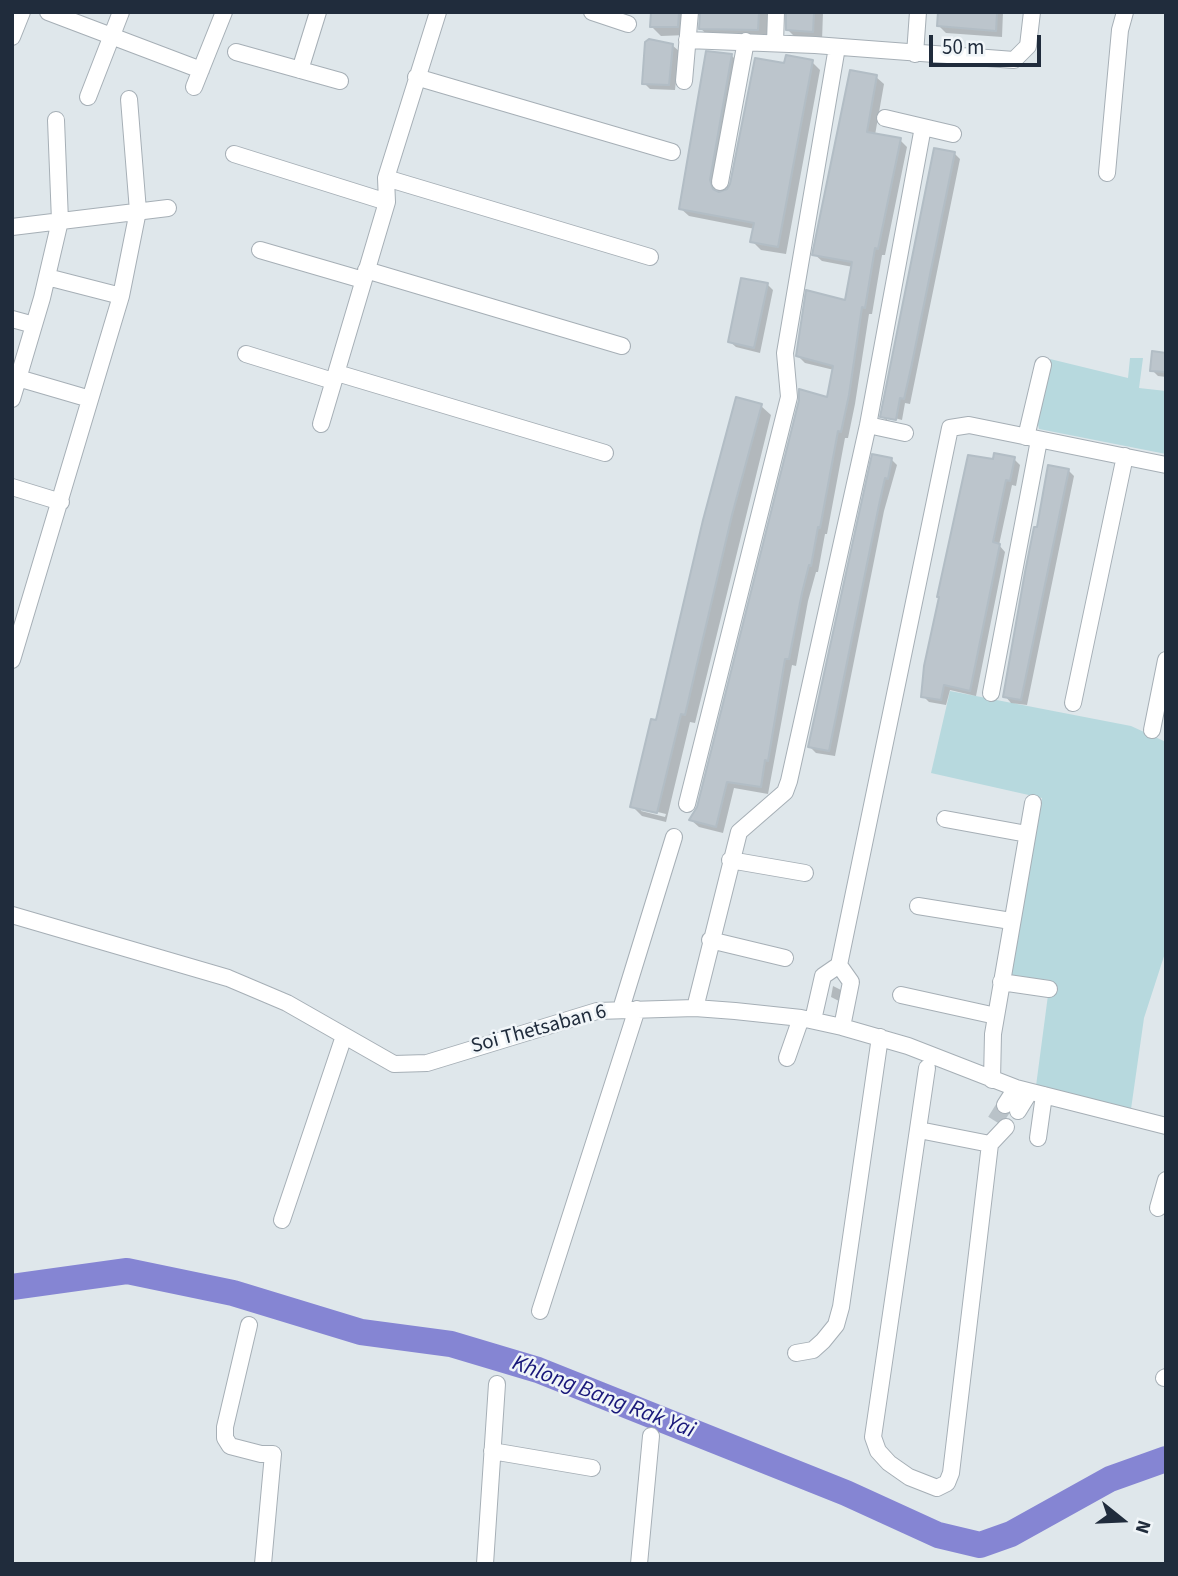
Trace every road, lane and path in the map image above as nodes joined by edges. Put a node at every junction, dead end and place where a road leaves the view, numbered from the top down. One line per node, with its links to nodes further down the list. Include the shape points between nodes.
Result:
1 (22, 12): 15 (street)
2 (48, 12): 14 (street)
3 (121, 12): 14 (street)
4 (223, 12): 22 (street)
5 (317, 12): 23 (street)
6 (438, 12): 24 (street)
7 (592, 12): 13 (street)
8 (690, 12): 16 (street)
9 (776, 12): 18 (street)
10 (918, 12): 21 (street)
11 (1032, 12): 21 (street, via 1028,46 1014,60)
12 (1125, 12): 36 (street)
13 (628, 24)
14 (112, 36): 22 (street); 28 (street)
15 (12, 37)
16 (687, 40): 17 (street); 26 (street)
17 (746, 41): 18 (street); 38 (street)
18 (775, 43): 19 (street)
19 (837, 47): 21 (street); 74 (street, via 785,352 789,397)
20 (236, 52): 23 (street)
21 (915, 54)
22 (201, 70): 27 (street)
23 (300, 70): 25 (street)
24 (416, 77): 34 (street); 37 (street)
25 (340, 81)
26 (684, 81)
27 (194, 87)
28 (88, 97)
29 (130, 99): 41 (street)
30 (885, 118): 32 (street)
31 (56, 120): 42 (street)
32 (923, 127): 33 (street); 59 (street)
33 (953, 134)
34 (672, 152)
35 (234, 154): 39 (street)
36 (1107, 173)
37 (386, 178): 39 (street); 45 (street)
38 (720, 182)
39 (387, 202): 46 (street)
40 (167, 208): 41 (street)
41 (138, 211): 42 (street); 48 (street)
42 (60, 221): 43 (street); 47 (street)
43 (12, 227)
44 (260, 250): 46 (street)
45 (650, 257)
46 (365, 275): 51 (street); 54 (street)
47 (47, 277): 48 (street); 50 (street)
48 (121, 296): 57 (street)
49 (12, 318): 50 (street)
50 (34, 325): 55 (street)
51 (622, 346)
52 (246, 355): 54 (street)
53 (1043, 365): 61 (street)
54 (335, 377): 58 (street); 62 (street)
55 (18, 379): 56 (street); 57 (street)
56 (12, 399)
57 (90, 399): 66 (street)
58 (321, 424)
59 (868, 425): 60 (street); 78 (street, via 789,781 785,792 739,832)
60 (905, 433)
61 (1032, 439): 63 (street); 70 (street); 85 (street, via 969,425 950,428)
62 (605, 453)
63 (1125, 456): 64 (street); 71 (street)
64 (1166, 465)
65 (12, 487): 66 (street)
66 (61, 502): 67 (street)
67 (20, 606): 68 (street)
68 (12, 660)
69 (1166, 660): 72 (street)
70 (991, 693)
71 (1073, 703)
72 (1152, 730)
73 (1033, 803): 76 (street)
74 (687, 804)
75 (945, 819): 76 (street)
76 (1027, 834): 82 (street)
77 (674, 837): 90 (street)
78 (730, 860): 79 (street); 83 (street)
79 (805, 873)
80 (918, 906): 82 (street)
81 (12, 915): 94 (street, Soi Thetsaban 6, via 228,978 286,1003)
82 (1010, 921): 86 (street)
83 (710, 940): 84 (street); 89 (street)
84 (785, 958)
85 (839, 965): 92 (street, via 823,976); 93 (street, via 850,982)
86 (1001, 982): 87 (street); 91 (street)
87 (1049, 989)
88 (901, 995): 91 (street)
89 (695, 1008): 90 (street, Soi Thetsaban 6); 92 (street, Soi Thetsaban 6)
90 (629, 1009): 94 (street, Soi Thetsaban 6, via 572,1016 426,1063 394,1064); 107 (street)
91 (996, 1016): 98 (street)
92 (807, 1019): 93 (street, Soi Thetsaban 6); 96 (street)
93 (842, 1027): 95 (street, Soi Thetsaban 6)
94 (344, 1036): 106 (street)
95 (880, 1037): 98 (street, Soi Thetsaban 6); 109 (street, via 841,1307 836,1325 823,1341 813,1350)
96 (787, 1058)
97 (927, 1068): 102 (street)
98 (992, 1080): 99 (street, Soi Thetsaban 6)
99 (1030, 1092): 100 (street); 101 (street, Soi Thetsaban 6); 103 (street)
100 (1011, 1108)
101 (1166, 1126)
102 (919, 1130): 102 (street, via 873,1437 889,1463 937,1488 947,1483 951,1473 996,1132)
103 (1038, 1138)
104 (1166, 1180): 105 (street)
105 (1158, 1208)
106 (282, 1220)
107 (540, 1311)
108 (249, 1325): 114 (street, via 225,1438 230,1446 273,1454)
109 (796, 1353)
110 (497, 1384): 112 (street)
111 (651, 1436): 116 (street)
112 (492, 1451): 113 (street); 115 (street)
113 (592, 1468)
114 (263, 1564)
115 (485, 1564)
116 (639, 1564)

